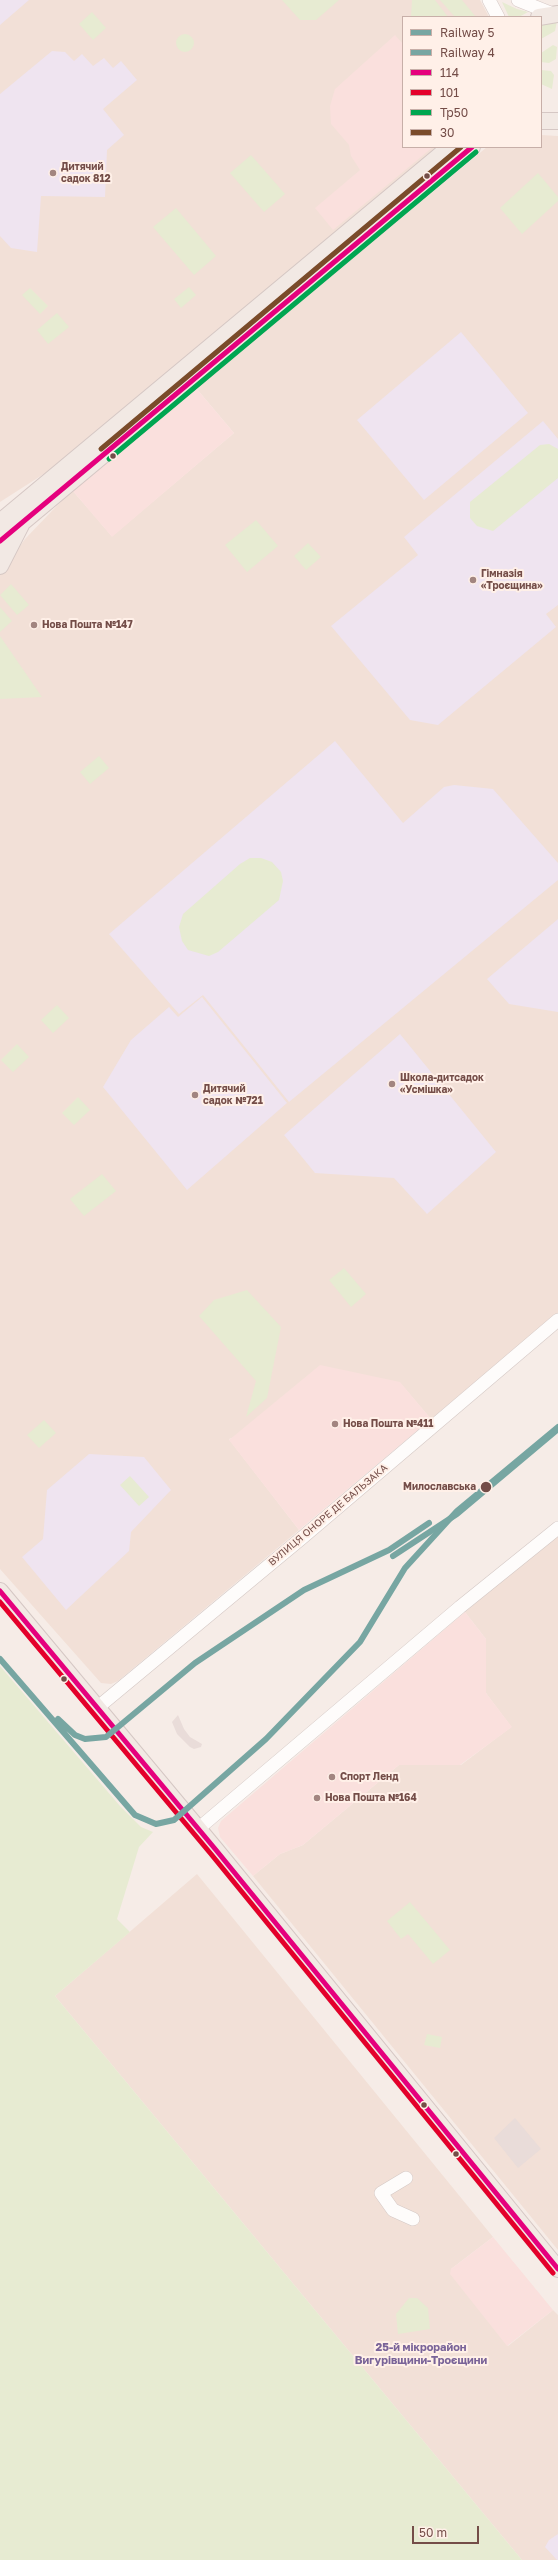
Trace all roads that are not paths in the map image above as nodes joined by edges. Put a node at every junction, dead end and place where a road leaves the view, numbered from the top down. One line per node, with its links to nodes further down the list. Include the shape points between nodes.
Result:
1 (489, 0): 4 (street)
2 (518, 0): 3 (street)
3 (550, 15)
4 (497, 16)
5 (449, 148): 7 (main road)
6 (471, 148): 7 (main road)
7 (12, 516): 8 (main road); 9 (main road); 10 (main road)
8 (0, 522)
9 (0, 541)
10 (0, 566)
11 (558, 1320): 14 (street, ВУЛИЦЯ ОНОРЕ ДЕ БАЛЬЗАКА)
12 (558, 1528): 15 (street, via 466,1602)
13 (0, 1591): 14 (main road)
14 (97, 1708): 15 (main road)
15 (198, 1829): 18 (main road)
16 (406, 2178): 17 (street, via 381,2193 393,2210)
17 (413, 2219)
18 (558, 2269)

